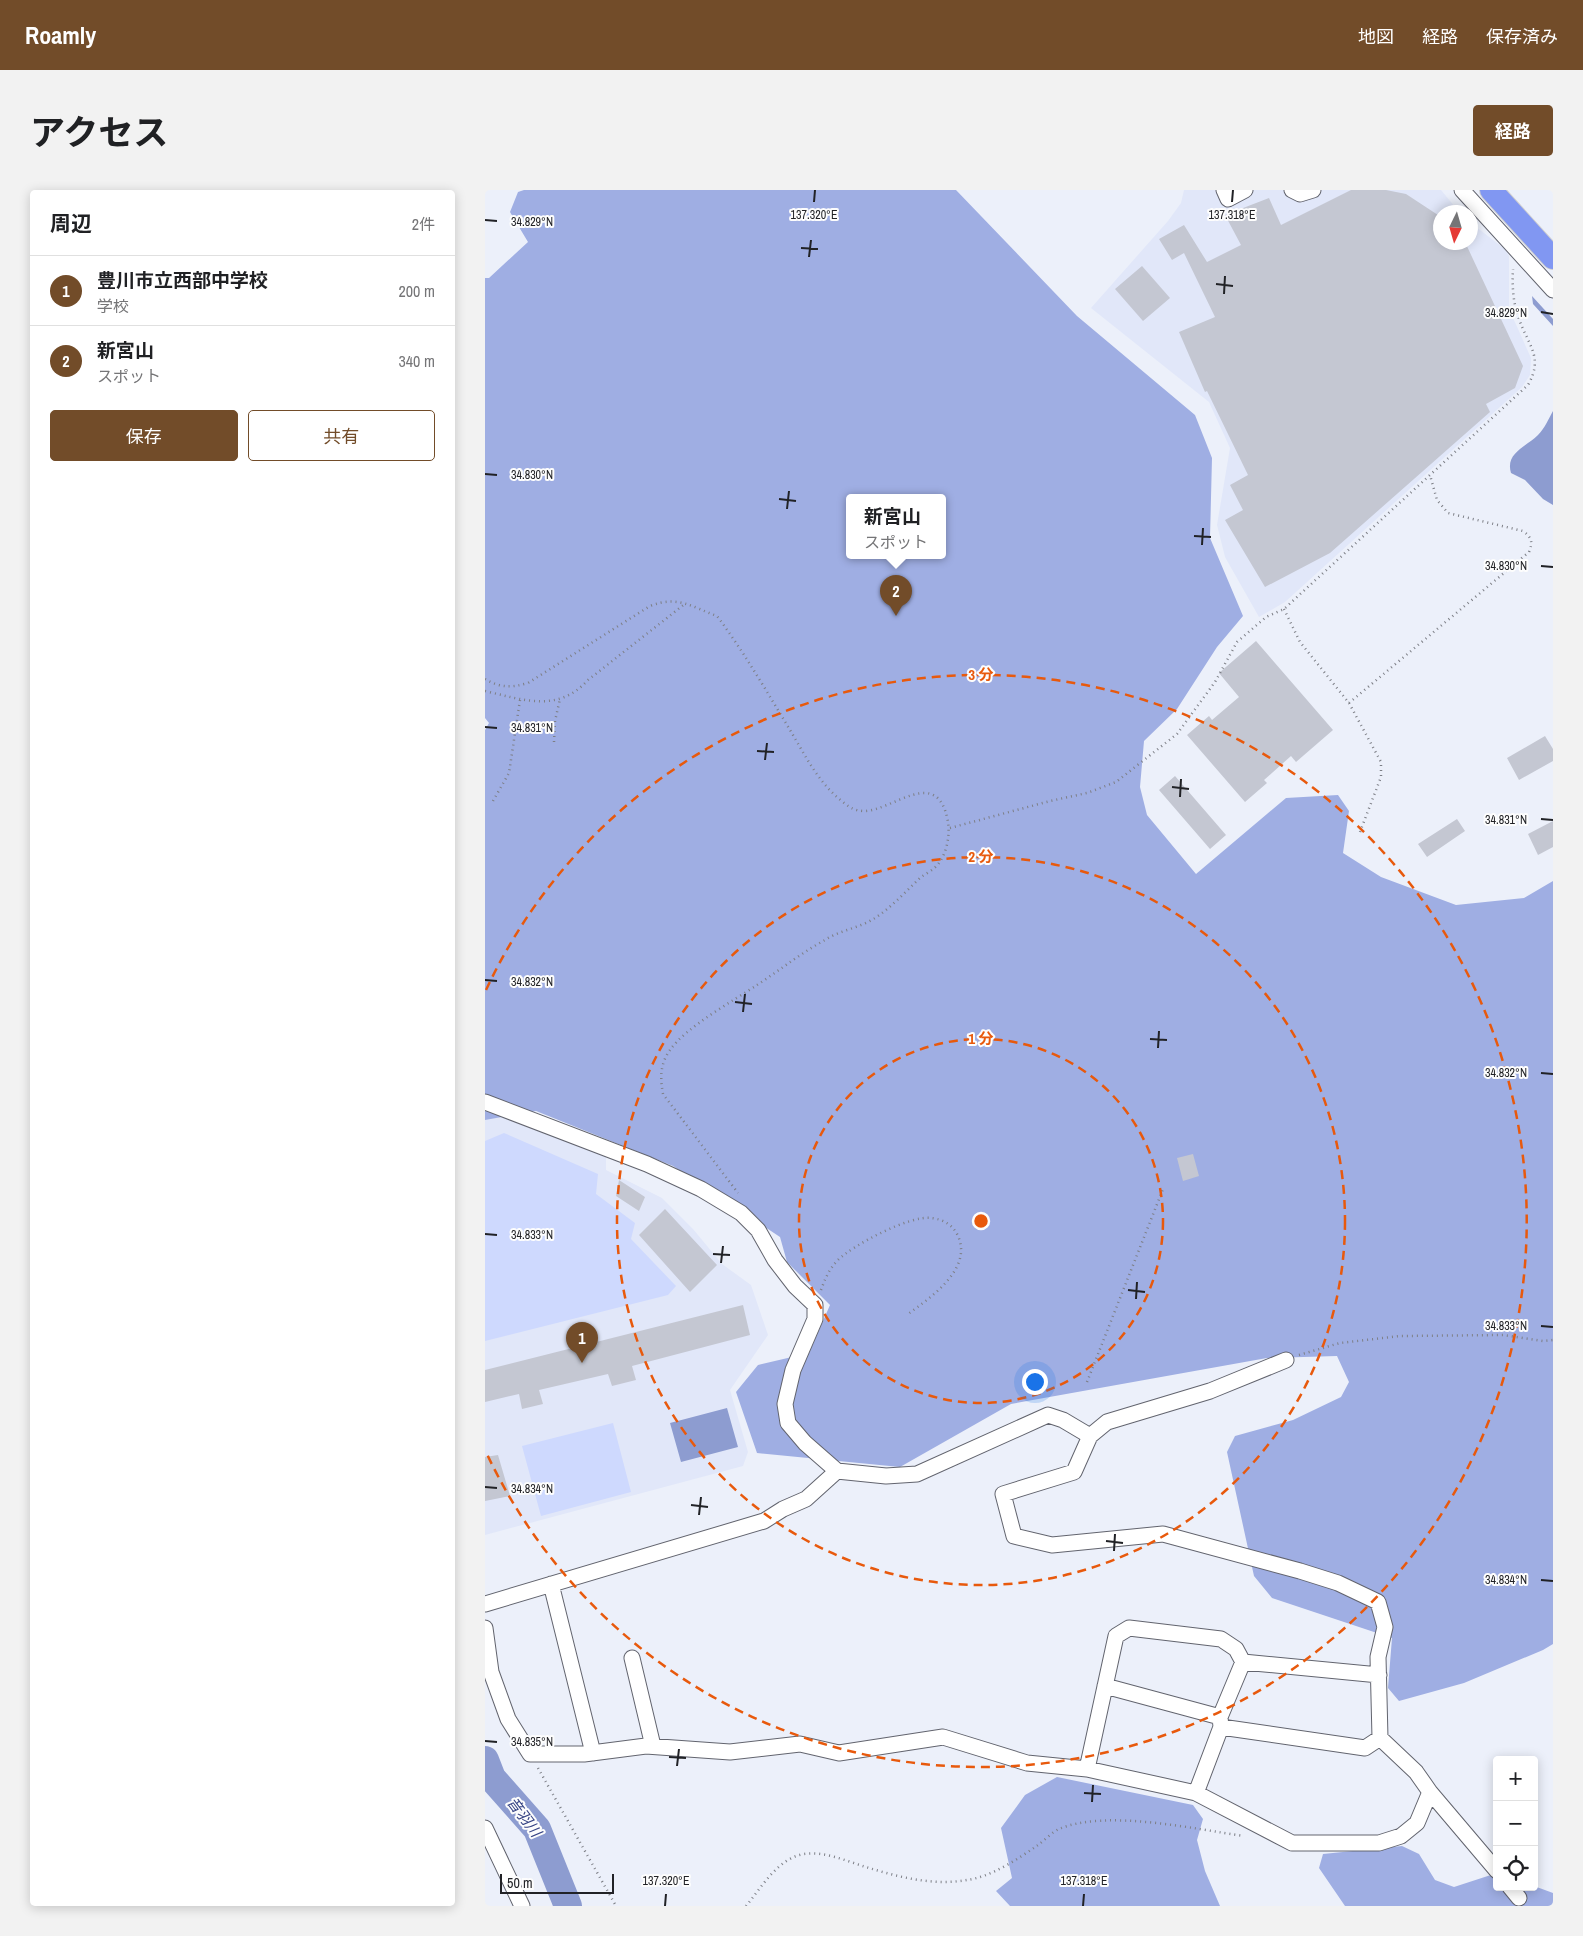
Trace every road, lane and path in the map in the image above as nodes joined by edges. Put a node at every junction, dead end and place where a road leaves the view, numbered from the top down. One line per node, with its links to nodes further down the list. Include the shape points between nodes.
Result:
1 (1224, 190): 2 (street, via 1228,199)
2 (1245, 190)
3 (1292, 190): 4 (street, via 1300,194)
4 (1313, 190)
5 (1462, 190): 9 (street)
6 (1491, 190): 10 (highway)
7 (1503, 190): 8 (highway)
8 (1553, 245)
9 (1518, 251): 11 (street); 12 (path, via 1513,269 1514,301 1519,320 1532,345 1534,375 1528,385)
10 (1553, 258)
11 (1553, 290)
12 (1429, 475): 14 (path); 19 (path, via 1437,500 1448,513 1523,531 1530,536 1529,552)
13 (686, 603): 15 (path, via 660,602 650,606 528,683 513,688 500,687); 17 (path, via 577,692); 22 (path, via 717,616 818,775 841,800 851,808 863,811 877,809 909,794 922,793 941,803)
14 (1285, 609): 19 (path, via 1299,642); 22 (path, via 1267,617 1237,642 1215,682 1177,734 1116,782 1087,793)
15 (485, 679)
16 (485, 691): 18 (path)
17 (560, 699): 18 (path, via 547,702); 20 (path)
18 (520, 700): 21 (path, via 509,773)
19 (1349, 703): 23 (path, via 1381,762 1381,777)
20 (554, 742)
21 (493, 801)
22 (949, 828): 26 (path, via 947,847 939,864 901,898 874,919 826,939 721,1009 686,1034 663,1061 660,1079 663,1094)
23 (1360, 832)
24 (485, 1102): 27 (street, via 647,1164 741,1212 758,1230 795,1286)
25 (1163, 1189): 31 (path)
26 (739, 1196)
27 (815, 1305): 28 (path, via 828,1272 849,1252 904,1223 929,1217 947,1222 960,1240 956,1269 930,1298); 33 (street, via 815,1319 793,1370 785,1404 788,1423)
28 (908, 1314)
29 (1553, 1340): 30 (path, via 1503,1336 1400,1336 1332,1345)
30 (1286, 1360): 32 (street, via 1210,1391 1107,1422)
31 (1087, 1382)
32 (1090, 1436): 33 (street, via 1048,1415 917,1474 886,1476); 39 (street, via 1074,1472 1003,1494 1014,1536 1052,1545 1163,1534 1338,1583 1378,1602 1385,1627 1378,1657)
33 (837, 1471): 34 (street, via 806,1499 764,1521)
34 (551, 1584): 35 (street); 44 (street)
35 (485, 1604)
36 (485, 1628): 45 (street, via 491,1672 508,1719)
37 (632, 1658): 43 (street)
38 (1243, 1662): 39 (street); 40 (street, via 1236,1649 1221,1639 1129,1628 1117,1636); 41 (street)
39 (1379, 1675): 42 (street)
40 (1105, 1686): 41 (street); 46 (street)
41 (1220, 1722): 42 (street, via 1365,1748); 48 (street)
42 (1380, 1738): 47 (street, via 1416,1772)
43 (653, 1746): 44 (street); 46 (street, via 730,1752 800,1744 839,1753 943,1737 1027,1763)
44 (593, 1753): 45 (street)
45 (530, 1754): 53 (path)
46 (1087, 1770): 48 (street)
47 (1430, 1792): 48 (street, via 1417,1823 1401,1836 1379,1843 1292,1843); 51 (street)
48 (1196, 1793)
49 (485, 1828): 52 (street)
50 (1253, 1837): 54 (path, via 1145,1823 1084,1823 1058,1829 992,1872 968,1880 927,1882 823,1854 803,1854 783,1862)
51 (1493, 1866)
52 (522, 1906)
53 (616, 1906)
54 (745, 1906)

